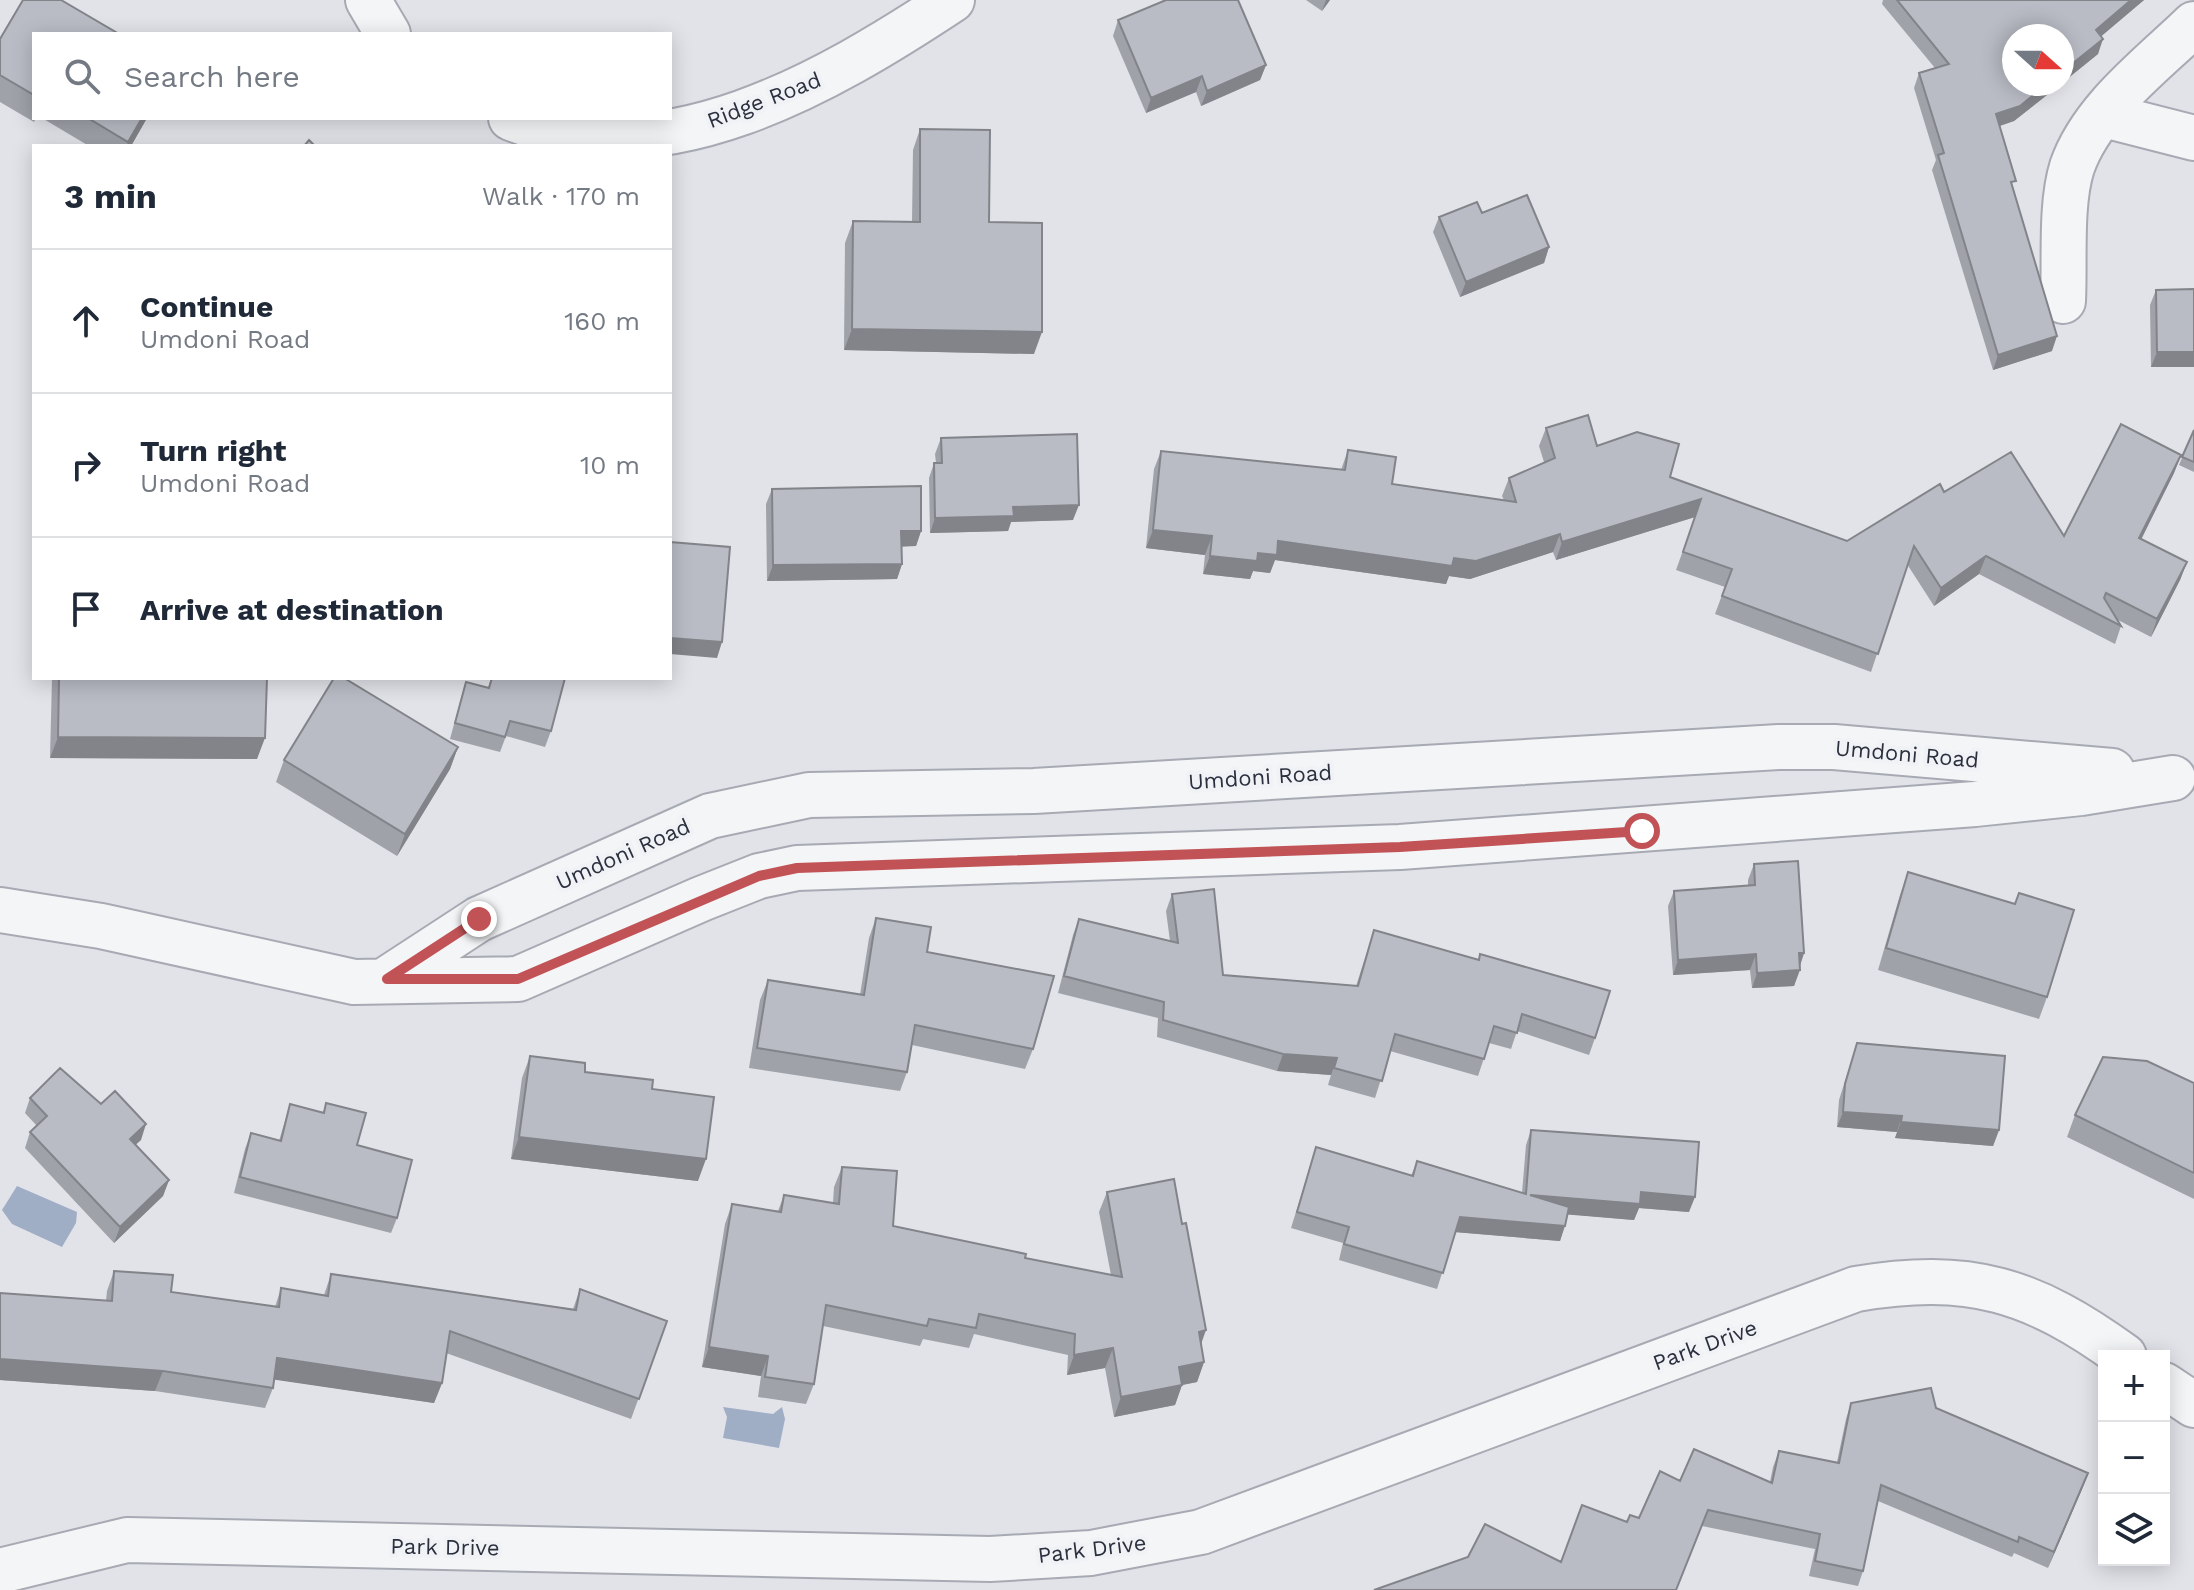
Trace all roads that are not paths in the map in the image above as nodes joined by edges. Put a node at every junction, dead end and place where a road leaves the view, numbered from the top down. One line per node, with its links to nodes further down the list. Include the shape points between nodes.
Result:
1 (368, 0): 4 (street)
2 (952, 0): 6 (street, Ridge Road, via 834,73 680,131 586,136)
3 (2194, 24): 5 (street)
4 (387, 32)
5 (2104, 115): 7 (street); 8 (street, via 2072,168)
6 (519, 120)
7 (2194, 138)
8 (2063, 301)
9 (2184, 778): 11 (street, Umdoni Road, via 1975,804 1400,847 797,868 730,888 518,979); 11 (street, Umdoni Road, via 1834,747 1779,747 1034,791 809,795 695,822 479,919)
10 (0, 910): 11 (street, Umdoni Road, via 101,926 340,979)
11 (387, 979)
12 (2115, 1350): 15 (street, Park Drive, via 2050,1308 2000,1289 1907,1280 1856,1289 1201,1532 1091,1553 990,1559 127,1540)
13 (2170, 1389): 14 (street)
14 (2194, 1405)
15 (0, 1571)

